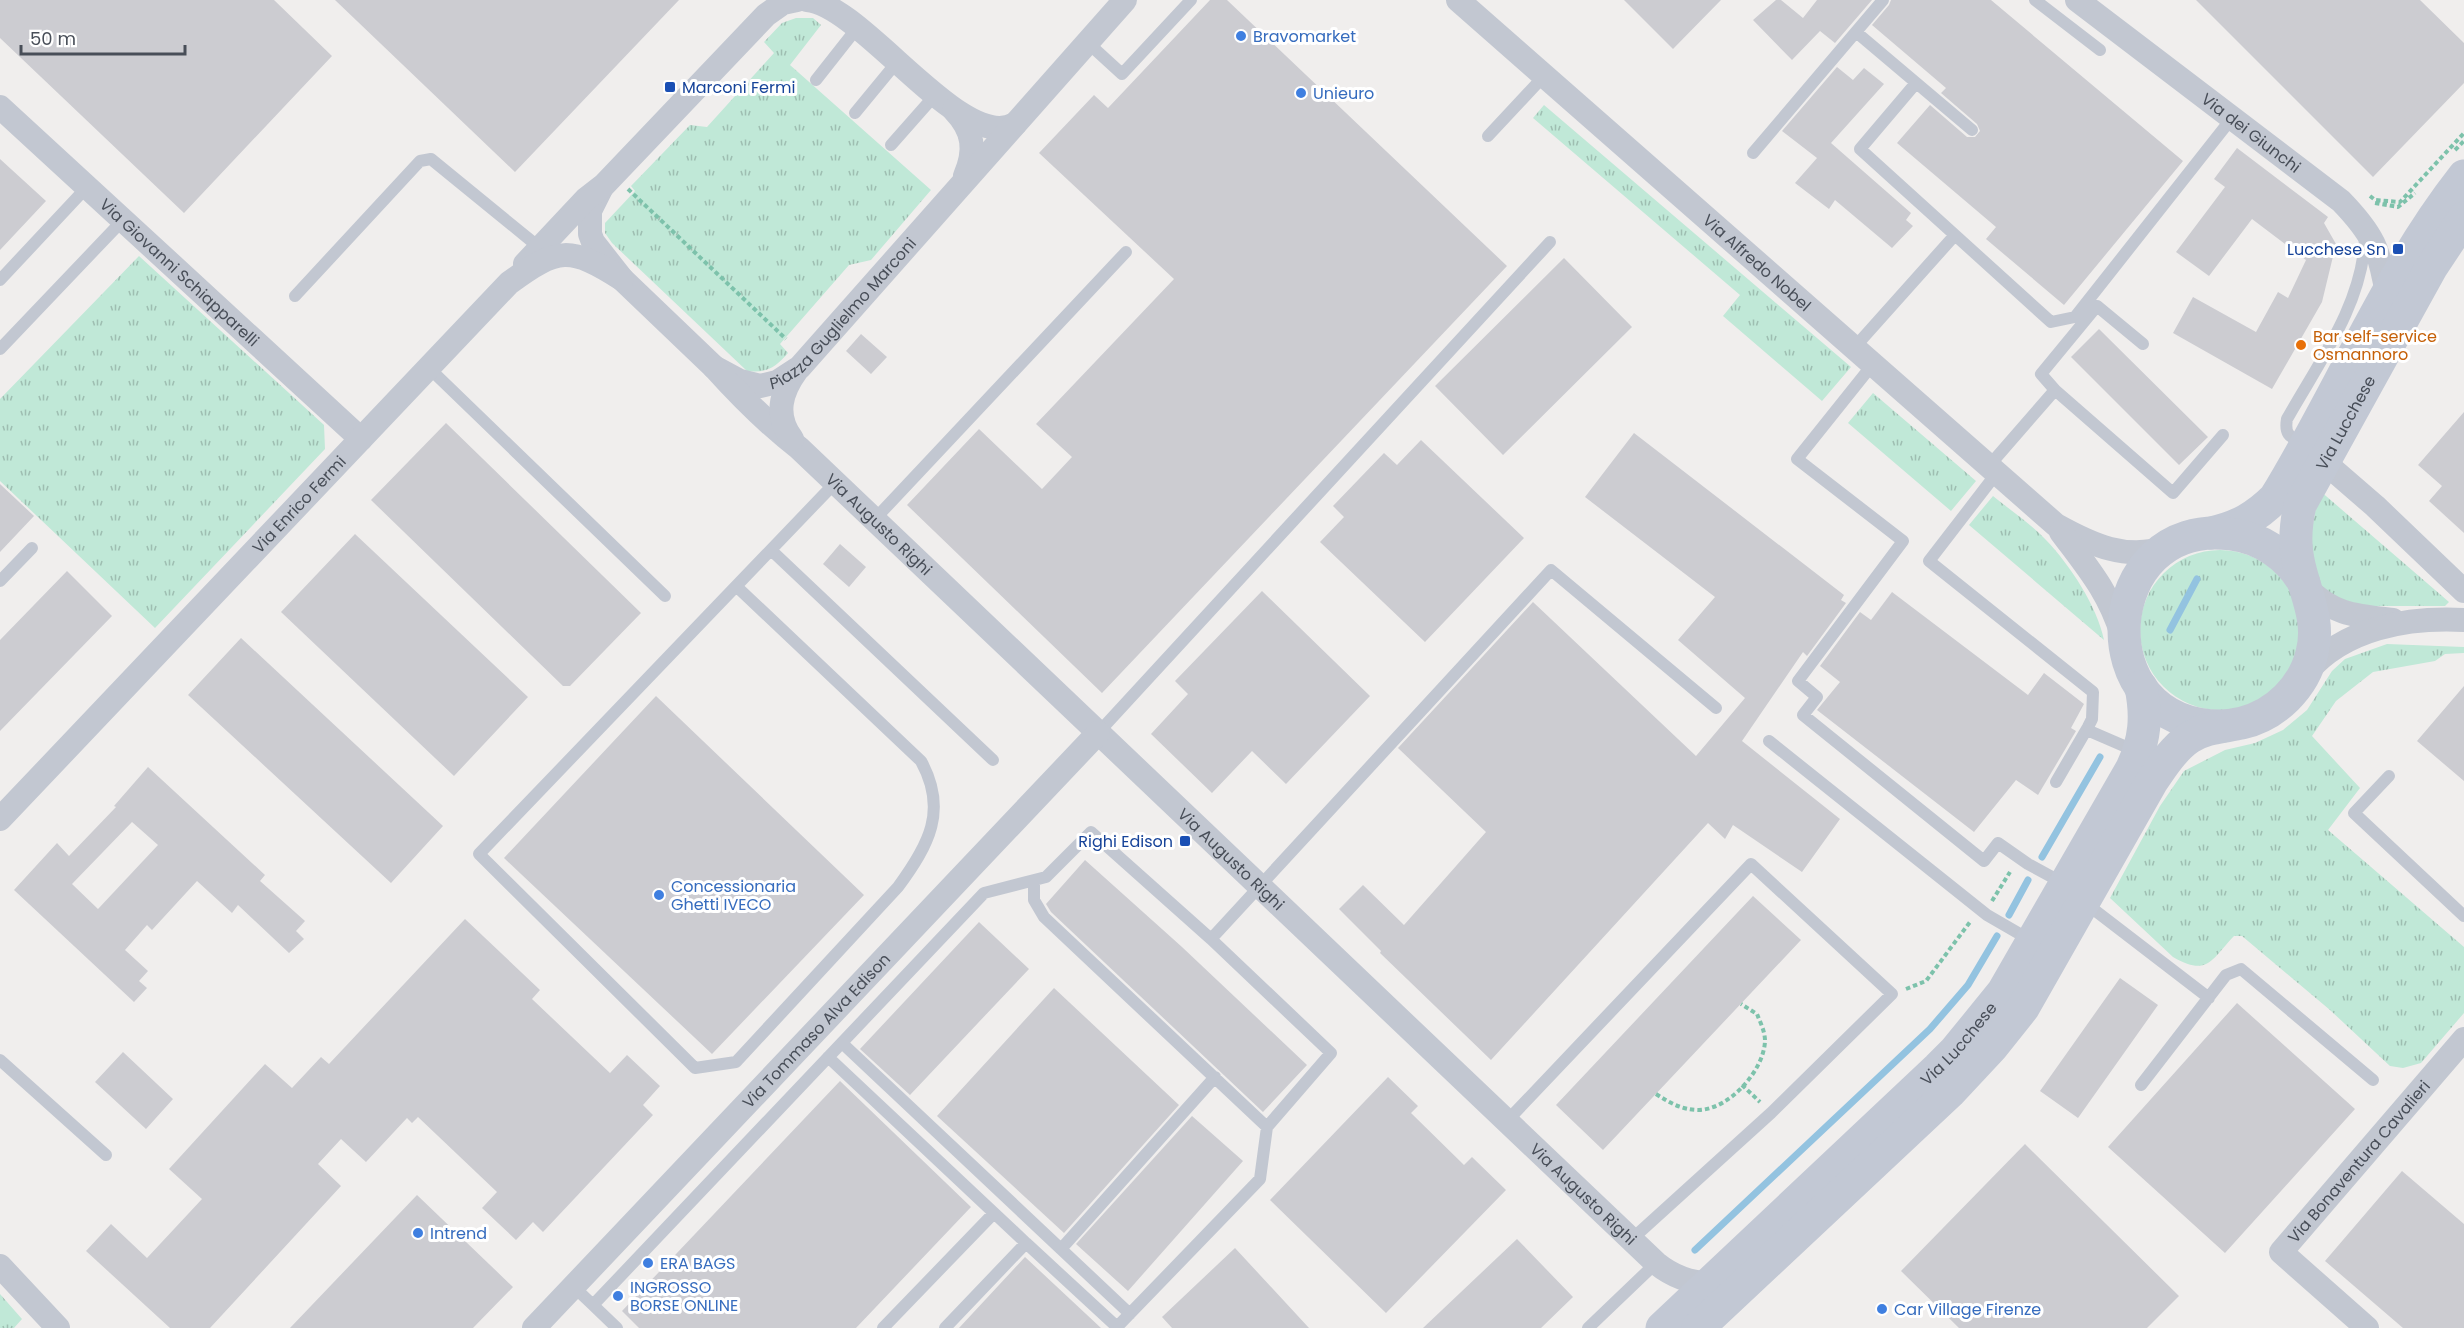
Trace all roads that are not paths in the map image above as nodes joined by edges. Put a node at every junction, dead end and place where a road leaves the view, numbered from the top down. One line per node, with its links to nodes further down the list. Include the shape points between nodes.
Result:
1 (807, 0): 2 (street, Piazza Guglielmo Marconi)
2 (814, 0): 10 (street, Piazza Guglielmo Marconi)
3 (1125, 0): 12 (street)
4 (1191, 0): 12 (lane, via 1122,74)
5 (1458, 0): 15 (street, Via Alfredo Nobel)
6 (1883, 0): 11 (lane)
7 (2035, 0): 13 (lane)
8 (2077, 0): 21 (street, Via dei Giunchi)
9 (787, 1): 30 (street, Piazza Guglielmo Marconi, via 766,15)
10 (857, 28): 14 (street, Piazza Guglielmo Marconi); 16 (lane)
11 (1856, 32): 17 (lane); 26 (lane)
12 (1087, 42): 22 (street)
13 (2100, 50)
14 (897, 62): 18 (street, Piazza Guglielmo Marconi); 20 (lane)
15 (1544, 76): 24 (lane); 45 (street, Via Alfredo Nobel)
16 (816, 80)
17 (1916, 83): 23 (lane); 34 (lane, via 1860,149)
18 (944, 101): 22 (street, Piazza Guglielmo Marconi, via 969,118 993,127 1008,128); 25 (lane); 28 (street, Piazza Guglielmo Marconi, via 964,121 973,143)
19 (0, 107): 29 (street, Via Giovanni Schiapparelli)
20 (855, 113)
21 (2232, 118): 33 (street, Via dei Giunchi, via 2341,201); 34 (lane, via 2074,317 2051,322)
22 (1015, 124): 28 (street, Piazza Guglielmo Marconi)
23 (1972, 130)
24 (1488, 136)
25 (891, 145)
26 (1753, 153)
27 (2464, 176): 38 (main road, via 2442,204)
28 (962, 184): 49 (street, Piazza Guglielmo Marconi)
29 (87, 187): 32 (street, Via Giovanni Schiapparelli); 40 (lane)
30 (601, 189): 36 (street, Piazza Guglielmo Marconi, via 586,199); 39 (street, Piazza Guglielmo Marconi, via 590,211 590,234)
31 (2464, 218): 38 (main road)
32 (123, 220): 46 (lane); 53 (street, Via Giovanni Schiapparelli)
33 (2366, 229): 42 (street, Via dei Giunchi, via 2383,266); 55 (lane, via 2362,271 2350,304 2287,418 2285,428 2289,435)
34 (1955, 235): 45 (lane)
35 (1550, 242): 77 (lane)
36 (540, 248): 41 (street, Piazza Guglielmo Marconi); 43 (lane, via 431,159 420,161)
37 (1126, 252): 58 (lane)
38 (2420, 261): 42 (main road, Via Lucchese); 55 (main road, Via Lucchese)
39 (622, 279): 41 (street, Via Enrico Fermi, via 591,260 559,255 545,259); 48 (street, Piazza Guglielmo Marconi)
40 (0, 280)
41 (509, 283): 50 (street, Via Enrico Fermi)
42 (2387, 295): 55 (main road, Via Lucchese)
43 (295, 296)
44 (2143, 344): 51 (lane, via 2097,306 2041,374)
45 (1854, 348): 47 (street, Via Alfredo Nobel)
46 (0, 349)
47 (1873, 364): 56 (street, Via Alfredo Nobel); 86 (lane, via 1797,459 1903,541 1798,681 1817,697 1803,715 1984,861 1998,843)
48 (714, 367): 49 (street, Piazza Guglielmo Marconi, via 740,381 760,386 777,382); 54 (street, Via Augusto Righi)
49 (800, 367): 54 (street, Via Augusto Righi, via 786,387 780,413)
50 (429, 368): 53 (street, Via Enrico Fermi); 68 (lane)
51 (2055, 390): 52 (lane, via 2173,493); 56 (lane)
52 (2223, 435)
53 (361, 439): 83 (street, Via Enrico Fermi)
54 (799, 448): 57 (street, Via Augusto Righi)
55 (2314, 453): 60 (main road, Via Lucchese, via 2265,507 2240,525); 66 (main road, Via Lucchese, via 2298,515 2296,549); 67 (street)
56 (1992, 470): 59 (street, Via Alfredo Nobel); 76 (lane, via 1929,561 2093,692 2092,719)
57 (835, 483): 58 (street, Via Augusto Righi); 63 (lane)
58 (874, 520): 77 (street, Via Augusto Righi)
59 (2056, 525): 61 (street, Via Alfredo Nobel, via 2085,541 2126,552 2148,553); 71 (street, Via Alfredo Nobel, via 2103,589)
60 (2211, 533): 61 (main road, Via Lucchese); 66 (main road, Via Lucchese, via 2240,535 2267,546 2289,563)
61 (2170, 546): 71 (main road, Via Lucchese, via 2147,566 2132,587 2124,612)
62 (32, 548): 64 (lane)
63 (771, 550): 65 (lane); 80 (lane)
64 (0, 581)
65 (736, 586): 65 (lane, via 479,854 695,1068 736,1062 898,886 914,866 934,821 935,798 921,761)
66 (2306, 587): 70 (street, via 2343,613); 72 (main road, Via Lucchese, via 2315,629 2313,651)
67 (2464, 591)
68 (665, 596)
69 (2464, 620): 70 (street)
70 (2416, 623): 72 (street, via 2379,627 2345,640 2320,656)
71 (2123, 635): 73 (main road, Via Lucchese, via 2129,664)
72 (2304, 674): 75 (main road, Via Lucchese, via 2290,695 2273,709 2247,722)
73 (2141, 687): 75 (main road, Via Lucchese, via 2159,706 2180,718); 79 (main road, Via Lucchese, via 2145,728)
74 (1716, 708): 85 (lane, via 1551,570)
75 (2226, 726): 86 (main road, Via Lucchese, via 2189,738)
76 (2087, 730): 79 (lane); 82 (lane)
77 (1098, 733): 85 (street, Via Augusto Righi); 108 (street, Via Tommaso Alva Edison)
78 (1769, 741): 89 (lane, via 1980,909)
79 (2139, 752): 86 (main road, Via Lucchese)
80 (993, 760)
81 (2389, 776): 87 (lane, via 2354,813)
82 (2056, 782)
83 (3, 810)
84 (1034, 882): 88 (lane, via 1046,877 1091,832); 92 (lane, via 984,893); 95 (lane, via 1034,900 1044,917)
85 (1259, 886): 88 (lane); 98 (street, Via Augusto Righi)
86 (2068, 888): 89 (main road, Via Lucchese); 90 (lane); 111 (main road, Via Lucchese, via 2023,1008 1992,1047 1950,1092)
87 (2464, 916)
88 (1211, 939): 99 (lane, via 1331,1053)
89 (2027, 939): 107 (main road, Via Lucchese, via 2003,992 1955,1050)
90 (2209, 998): 96 (lane, via 2226,975 2241,969); 97 (lane)
91 (2464, 1039): 118 (street, Via Bonaventura Cavalieri, via 2281,1252)
92 (842, 1043): 93 (lane); 104 (lane)
93 (828, 1057): 101 (lane); 109 (lane)
94 (0, 1060): 100 (lane)
95 (1215, 1077): 99 (lane); 104 (lane)
96 (2373, 1080)
97 (2141, 1085)
98 (1507, 1120): 102 (street, Via Augusto Righi); 102 (lane, via 1751,864 1892,994 1771,1113)
99 (1267, 1126): 110 (lane, via 1260,1179)
100 (106, 1155)
101 (994, 1213): 103 (lane); 115 (lane)
102 (1632, 1239): 106 (street, Via Augusto Righi)
103 (1026, 1243): 110 (lane, via 1117,1327); 116 (lane)
104 (1061, 1250): 110 (lane)
105 (0, 1266): 112 (street)
106 (1660, 1266): 107 (street, Via Augusto Righi, via 1690,1281); 111 (street, Via Augusto Righi, via 1674,1292); 117 (lane)
107 (1710, 1283): 111 (main road, Via Lucchese)
108 (574, 1287): 109 (lane); 113 (street, Via Tommaso Alva Edison)
109 (593, 1305): 114 (lane)
110 (1130, 1314)
111 (1678, 1324)
112 (58, 1328)
113 (534, 1328)
114 (617, 1328)
115 (883, 1328)
116 (945, 1328)
117 (1587, 1328)
118 (2367, 1328)

